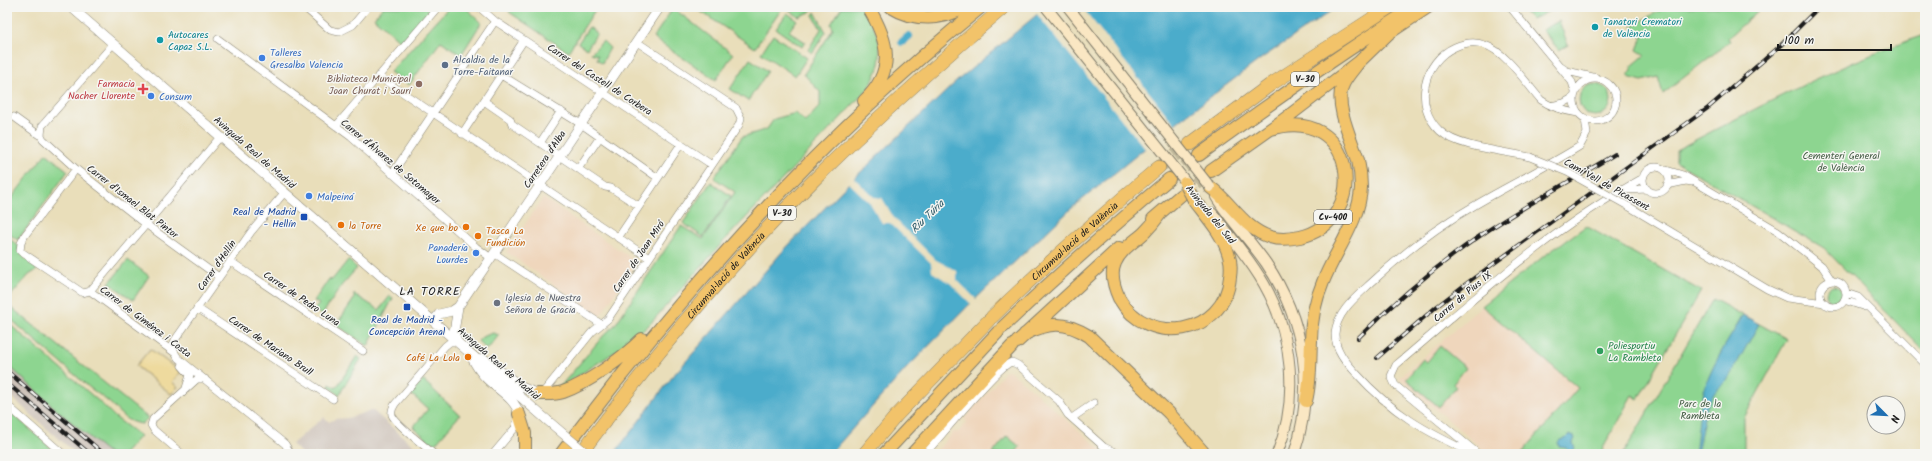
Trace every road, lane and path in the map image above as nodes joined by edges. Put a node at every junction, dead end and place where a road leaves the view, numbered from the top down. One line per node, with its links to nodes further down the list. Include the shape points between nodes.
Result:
1 (71, 7): 22 (street, Avinguda Real de Madrid)
2 (304, 7): 3 (street, via 330,30 339,32 353,25)
3 (368, 7)
4 (438, 7): 26 (street)
5 (479, 7): 18 (street, Carrer del Castell de Corbera)
6 (660, 7): 21 (street, Carretera d'Alba)
7 (868, 7): 39 (highway, via 884,39 885,66 876,88 856,109)
8 (891, 7): 9 (highway, via 904,15 929,19 946,16)
9 (966, 7)
10 (980, 7): 39 (highway, Circumval·lació de València / V-30)
11 (1004, 7): 111 (highway, Circumval·lació de València / V-30, via 899,98 771,224 690,314)
12 (1046, 7): 60 (main road, Avinguda del Sud, bridge)
13 (1068, 7): 64 (main road, Avinguda del Sud, bridge)
14 (1390, 7): 47 (highway, V-30, via 1270,85)
15 (1415, 7): 48 (highway, V-30, via 1295,85)
16 (1428, 7): 23 (highway, via 1389,33)
17 (1510, 7): 24 (street)
18 (495, 21): 20 (street, Carrer del Castell de Corbera); 34 (street)
19 (218, 39): 38 (street, Carrer d'Álvarez de Sotomayor)
20 (524, 40): 25 (street); 28 (street, Carrer del Castell de Corbera)
21 (637, 42): 28 (street, Carretera d'Alba); 50 (street, Carrer de Joan Miró, via 736,108 741,118 739,125)
22 (113, 44): 42 (street, via 42,126); 43 (street, Avinguda Real de Madrid)
23 (1359, 62): 40 (highway); 103 (highway, via 1345,80 1340,98 1358,161 1361,188 1359,202 1317,297 1312,323 1310,384)
24 (1559, 66): 27 (street, via 1567,71); 29 (street, via 1572,82)
25 (501, 75): 30 (street); 32 (street)
26 (378, 76): 34 (street); 38 (street)
27 (1598, 78): 29 (street, via 1582,82); 36 (street, via 1605,80 1614,89 1615,108 1602,120)
28 (602, 92): 37 (street, Carretera d'Alba); 46 (street, Carrer del Castell de Corbera)
29 (1574, 94): 31 (street, via 1564,103); 33 (street)
30 (484, 101): 41 (street); 45 (street)
31 (1551, 106): 33 (street, Camí Vell de Picassent); 84 (street, Camí Vell de Picassent, bridge, via 1541,100 1503,56 1484,44 1463,44 1444,52 1430,69 1424,91 1428,113 1440,131 1459,142 1530,157 1572,175 1767,289 1787,298)
32 (561, 111): 37 (street); 45 (street)
33 (1578, 113): 36 (street)
34 (432, 114): 41 (street); 56 (street)
35 (14, 117): 42 (street, Carrer d'Ismael Blat Pintor)
36 (1585, 119): 110 (street, via 1587,133 1580,146 1472,207 1426,237 1362,291 1341,314 1338,321 1335,335 1338,348 1344,359 1366,383 1390,406 1418,426)
37 (580, 124): 44 (street); 49 (street, Carretera d'Alba)
38 (336, 126): 56 (street, Carrer d'Álvarez de Sotomayor)
39 (846, 126): 92 (highway, Circumval·lació de València / V-30, via 718,259)
40 (1271, 129): 55 (highway); 64 (highway, Cv-400, via 1287,124 1310,126 1330,139 1335,146 1342,158 1346,184 1344,196 1332,218 1309,235 1284,239 1270,237 1245,222 1223,196)
41 (462, 134): 62 (street)
42 (41, 135): 52 (street, Carrer d'Ismael Blat Pintor, via 46,143)
43 (220, 137): 67 (street, Avinguda Real de Madrid); 72 (street)
44 (600, 137): 53 (street); 57 (street)
45 (540, 143): 49 (street)
46 (681, 144): 50 (street, Carrer del Castell de Corbera); 57 (street)
47 (1190, 144)
48 (1199, 155)
49 (559, 156): 53 (street); 62 (street, Carretera d'Alba)
50 (712, 165): 75 (street, Carrer de Joan Miró)
51 (1159, 167): 118 (highway, Circumval·lació de València, via 1031,279 896,416)
52 (76, 169): 72 (street, Carrer d'Ismael Blat Pintor); 81 (street, Carrer de Giménez i Costa, via 25,235 20,251 83,293)
53 (578, 169): 70 (street)
54 (1663, 169): 58 (street, via 1650,168); 61 (street); 63 (street, via 1667,174)
55 (1211, 170)
56 (392, 174): 74 (street, Carrer d'Álvarez de Sotomayor)
57 (658, 178): 70 (street)
58 (1643, 178): 65 (street); 66 (street, Carrer de Pius IX)
59 (1169, 179): 119 (highway, Circumval·lació de València, via 1100,237 1000,330)
60 (1185, 183): 69 (highway, bridge)
61 (1698, 184): 63 (street, via 1686,181); 77 (street, via 1778,231)
62 (540, 185): 73 (street); 74 (street, Carretera d'Alba)
63 (1667, 185): 65 (street, via 1658,192)
64 (1210, 187): 103 (main road, Avinguda del Sud, via 1266,264 1288,303 1300,342)
65 (1647, 189): 66 (street, Carrer de Pius IX)
66 (1620, 191): 108 (street, Carrer de Pius IX, via 1588,211 1510,269 1396,365 1391,376 1395,385)
67 (284, 193): 76 (street, Carrer d'Hellín); 89 (street, Avinguda Real de Madrid)
68 (1182, 195): 71 (highway)
69 (1196, 198): 71 (highway, via 1230,257 1230,282 1220,307 1213,314 1204,321 1173,330 1153,326 1134,316 1123,305 1113,281 1112,270 1122,252 1145,232); 124 (main road, Avinguda del Sud, via 1257,273 1270,296 1283,329 1291,384 1287,420)
70 (639, 206): 73 (street)
71 (1160, 214): 94 (highway, via 1082,281)
72 (147, 225): 78 (street, Carrer d'Ismael Blat Pintor); 81 (street)
73 (618, 238): 75 (street)
74 (493, 255): 86 (street, Carretera d'Alba); 91 (street, Carrer d'Álvarez de Sotomayor)
75 (649, 258): 91 (street, Carrer de Joan Miró, via 608,319)
76 (230, 261): 78 (street, Carrer d'Hellín); 96 (street, Carrer de Pedro Luna)
77 (1822, 266): 79 (street); 80 (street)
78 (219, 277): 87 (street, Carrer d'Hellín)
79 (1832, 281): 80 (street); 83 (street, via 1843,286)
80 (1825, 284): 82 (street)
81 (90, 291): 97 (street, Carrer de Giménez i Costa)
82 (1820, 294): 84 (street, Camí Vell de Picassent); 85 (street)
83 (1845, 297): 85 (street, via 1835,306); 98 (street, via 1870,310)
84 (1804, 300): 85 (street, Camí Vell de Picassent)
85 (1825, 303)
86 (458, 307): 88 (street); 93 (street, Carretera d'Alba)
87 (197, 308): 97 (street, Carrer d'Hellín, via 175,340 173,346); 102 (street, Carrer de Mariano Brull)
88 (444, 312): 89 (street); 90 (street, via 436,318); 93 (street, Avinguda Real de Madrid, via 453,316)
89 (425, 314): 90 (street, Avinguda Real de Madrid)
90 (437, 324): 93 (street, Avinguda Real de Madrid)
91 (601, 324): 101 (street, Carrer de Joan Miró, via 589,335 545,390)
92 (661, 326): 101 (highway, via 621,358 574,387 555,394); 109 (highway, Circumval·lació de València / V-30)
93 (454, 332): 95 (street, Avinguda Real de Madrid); 115 (street, via 450,342 395,404 392,411 392,416 398,423)
94 (1018, 341): 120 (highway); 123 (highway, via 1042,326 1058,325 1076,329 1089,336 1169,413)
95 (467, 350): 101 (street, via 496,366 522,388); 106 (street, via 485,378 511,401); 111 (street, Avinguda Real de Madrid, bridge, via 547,420)
96 (363, 351)
97 (176, 356): 99 (street, Carrer de Giménez i Costa); 100 (street, via 190,375)
98 (1925, 364)
99 (206, 380): 100 (street, via 198,379); 112 (street, Carrer de Giménez i Costa, via 285,444)
100 (185, 390): 114 (street, via 153,419 151,425)
101 (538, 394)
102 (334, 399)
103 (1306, 401): 125 (main road, Avinguda del Sud)
104 (1094, 403): 107 (street)
105 (7, 405): 113 (street)
106 (519, 414): 116 (street, via 516,426); 117 (highway, via 525,433)
107 (1072, 418): 121 (street, via 1059,401 1012,362 1006,364); 122 (street, via 1104,447)
108 (1452, 431): 110 (street, Carrer de Pius IX); 127 (street, Carrer de Pius IX)
109 (575, 435)
110 (1463, 449): 126 (street)
111 (587, 450)
112 (289, 453)
113 (63, 454)
114 (182, 454)
115 (434, 454)
116 (493, 454)
117 (525, 454)
118 (864, 454)
119 (884, 454)
120 (912, 454)
121 (926, 454)
122 (1119, 454)
123 (1205, 454)
124 (1277, 454)
125 (1294, 454)
126 (1474, 454)
127 (1478, 454)

